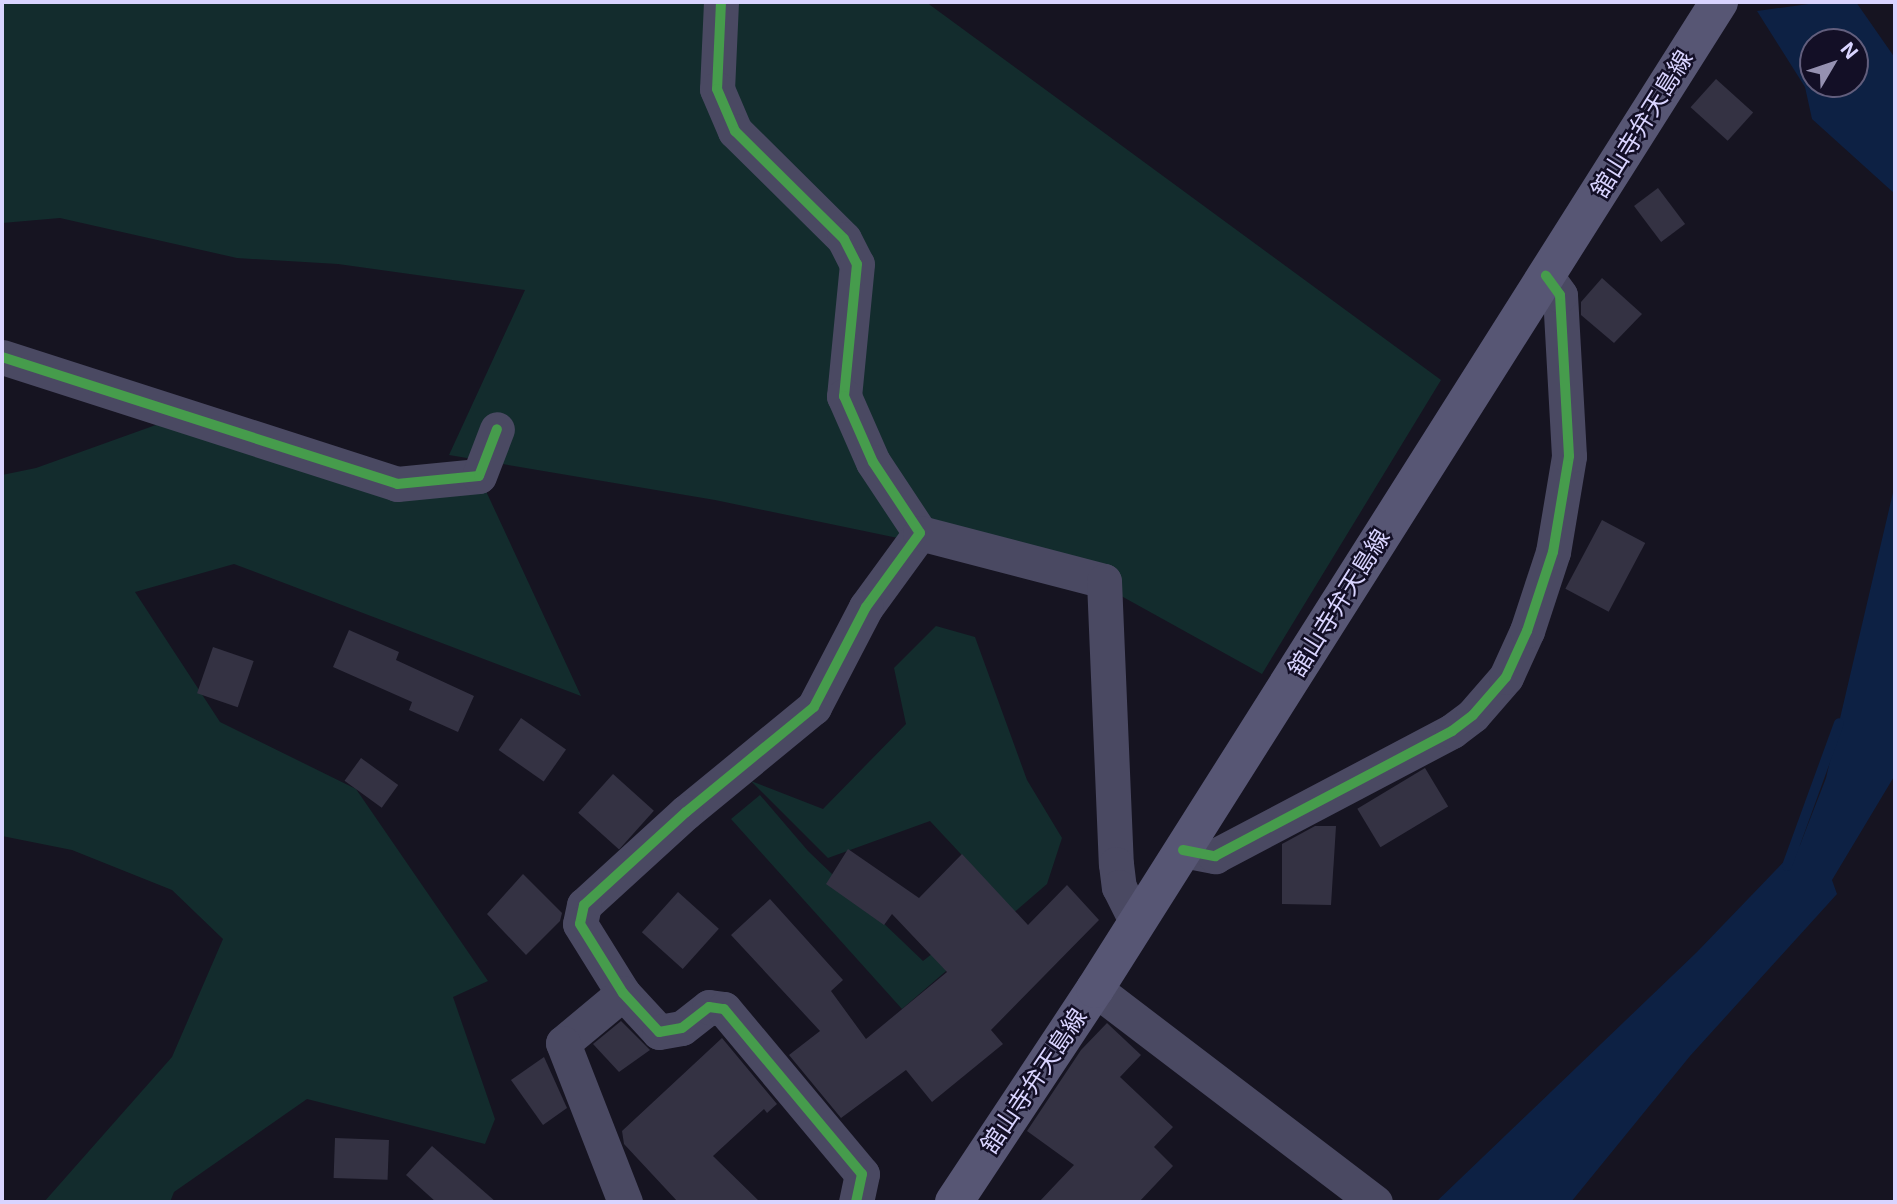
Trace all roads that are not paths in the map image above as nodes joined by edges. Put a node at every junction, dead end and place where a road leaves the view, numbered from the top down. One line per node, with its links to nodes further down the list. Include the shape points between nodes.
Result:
1 (721, 2): 6 (street, via 717,89 735,131 844,239 858,264 844,396 873,462)
2 (1719, 2): 3 (main road, 舘山寺弁天島線)
3 (1546, 276): 7 (main road, 舘山寺弁天島線); 7 (street, via 1560,295 1569,456 1553,552 1506,677 1473,715 1452,731 1216,856)
4 (2, 357): 5 (street, via 397,484 479,477)
5 (497, 429)
6 (920, 533): 8 (street, via 1104,581 1116,864 1119,887); 10 (street, via 866,607 814,707 695,804 584,905 580,925)
7 (1183, 850): 8 (main road, 舘山寺弁天島線)
8 (1137, 923): 9 (main road, 舘山寺弁天島線)
9 (1095, 989): 13 (main road, 舘山寺弁天島線); 14 (street)
10 (623, 993): 11 (street, via 563,1043); 12 (street, via 659,1032 682,1028 709,1007 724,1009 862,1174)
11 (625, 1202)
12 (856, 1202)
13 (954, 1202)
14 (1375, 1202)

